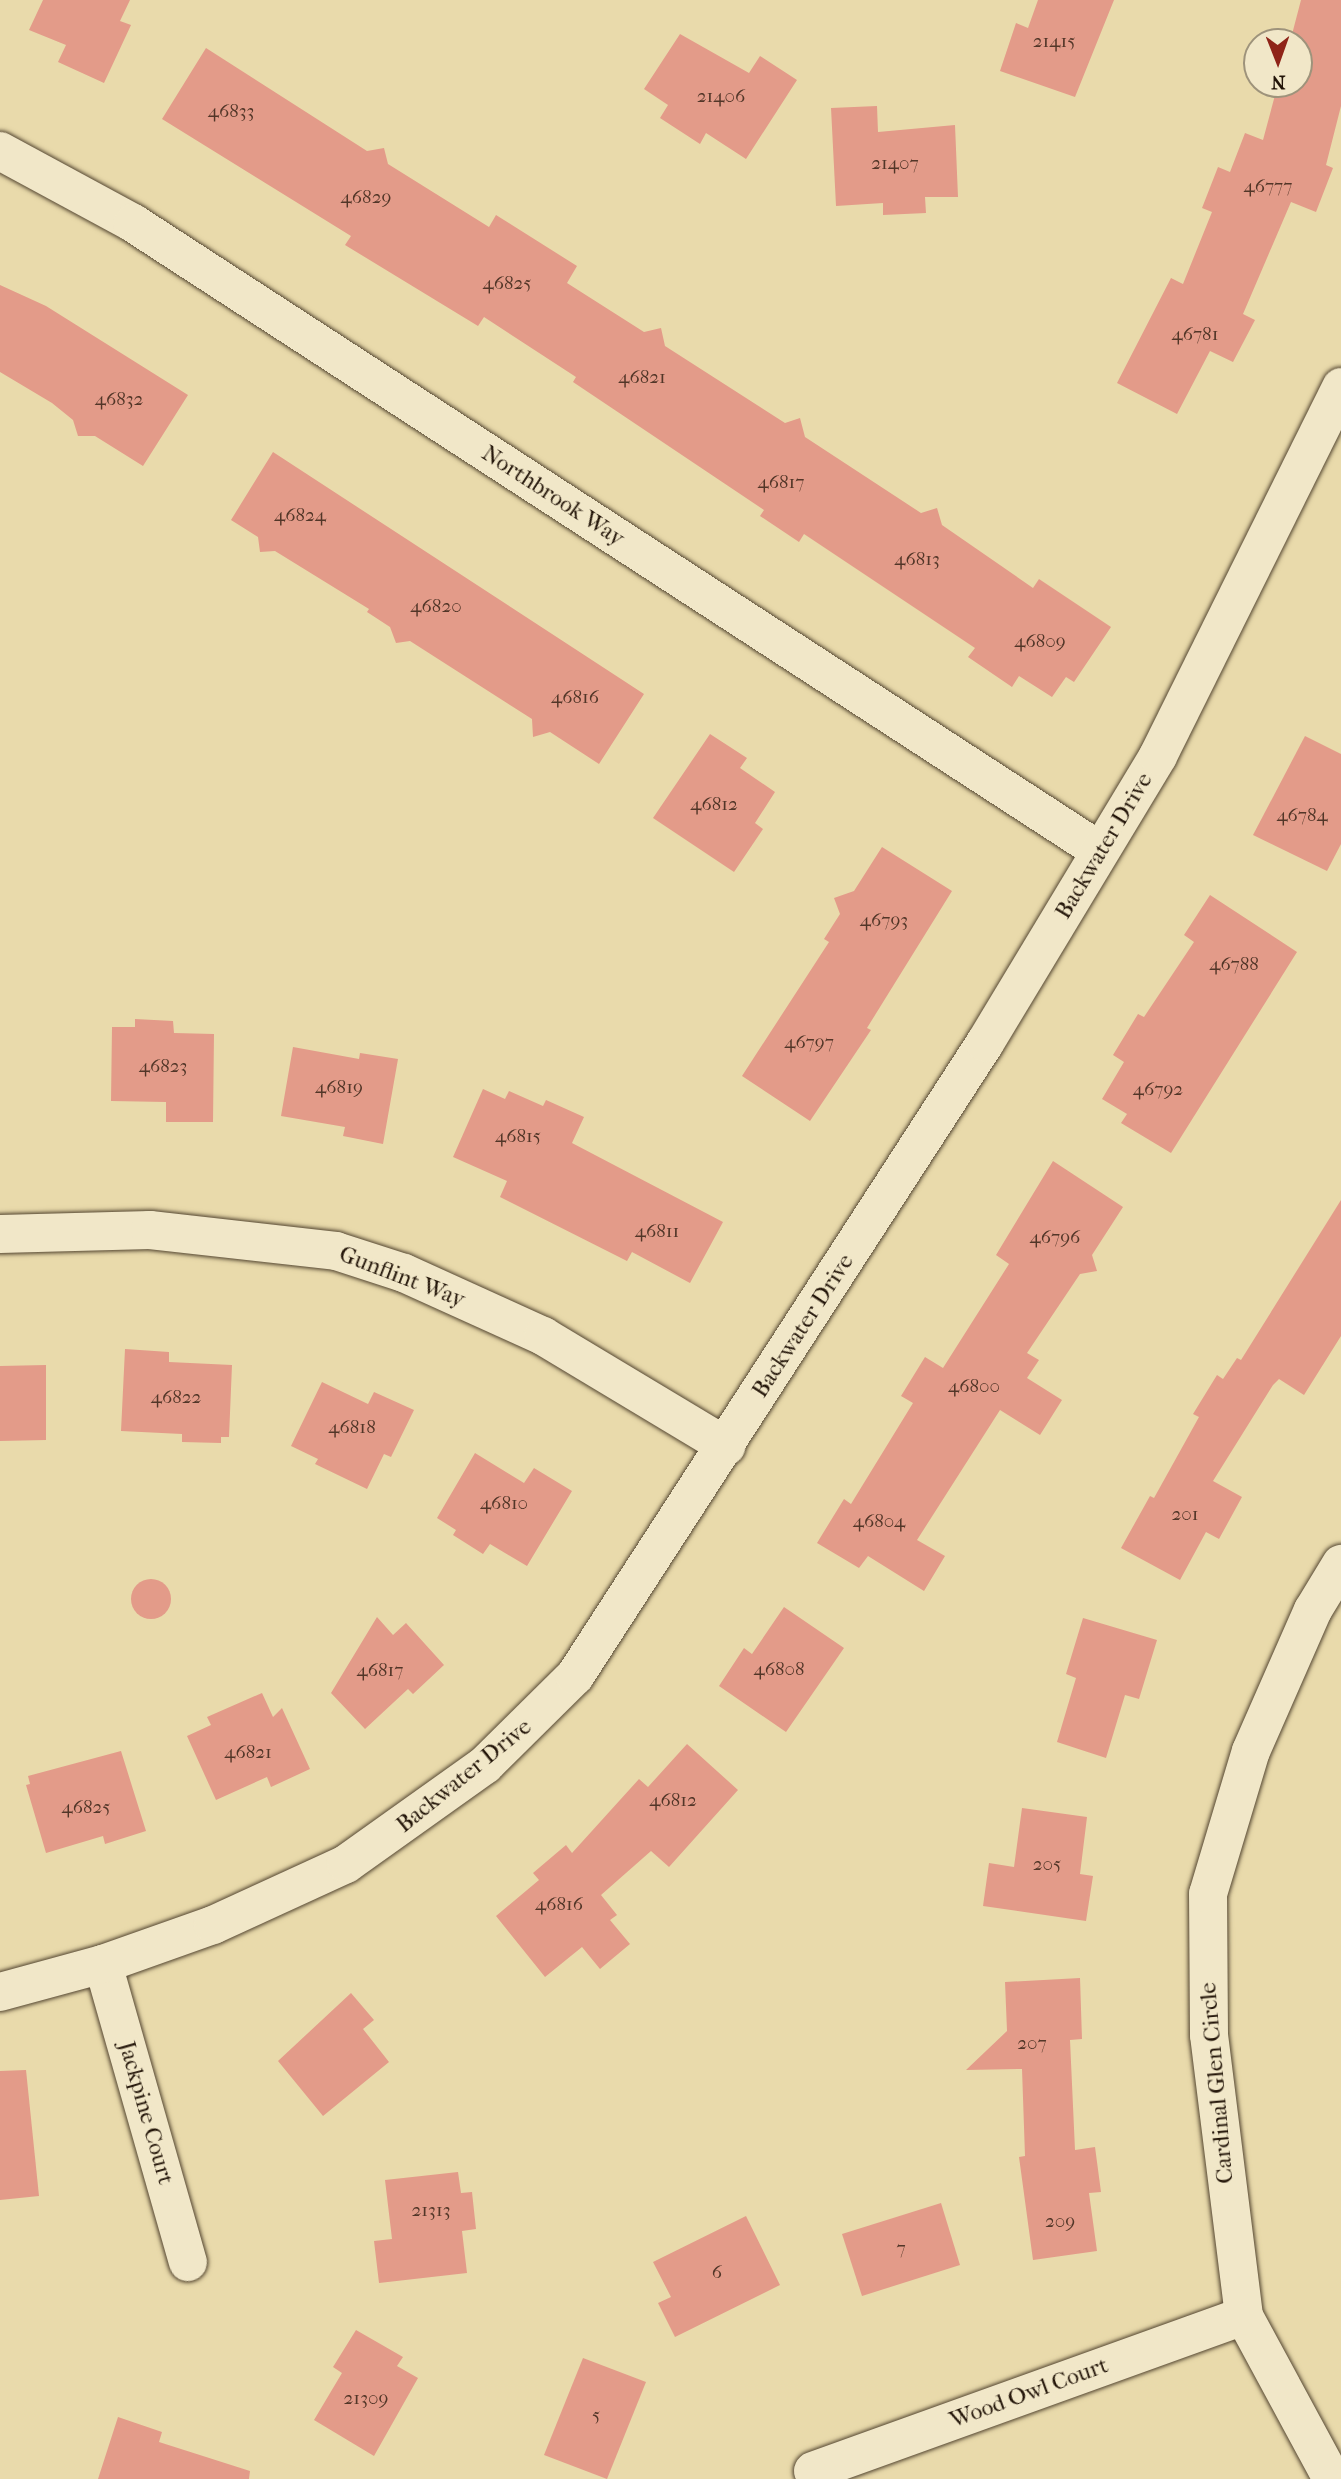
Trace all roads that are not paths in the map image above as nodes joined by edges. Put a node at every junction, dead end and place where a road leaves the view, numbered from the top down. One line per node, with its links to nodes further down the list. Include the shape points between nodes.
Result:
1 (0, 151): 3 (street, Northbrook Way, via 133,223)
2 (1341, 387): 3 (street, Backwater Drive, via 1158,755)
3 (1100, 850): 5 (street, Backwater Drive, via 985,1043)
4 (0, 1234): 5 (street, Gunflint Way, via 150,1230 336,1251 404,1273 542,1336)
5 (726, 1446): 7 (street, Backwater Drive, via 575,1675 485,1765 346,1864 213,1925)
6 (1341, 1564): 10 (street, Cardinal Glen Circle, via 1313,1610 1251,1752 1208,1894 1209,2035)
7 (103, 1964): 8 (street, Backwater Drive); 9 (street, Jackpine Court)
8 (0, 1992)
9 (188, 2262)
10 (1244, 2316): 11 (street, Wood Owl Court); 12 (street, Cardinal Glen Circle)
11 (813, 2471)
12 (1332, 2479)

